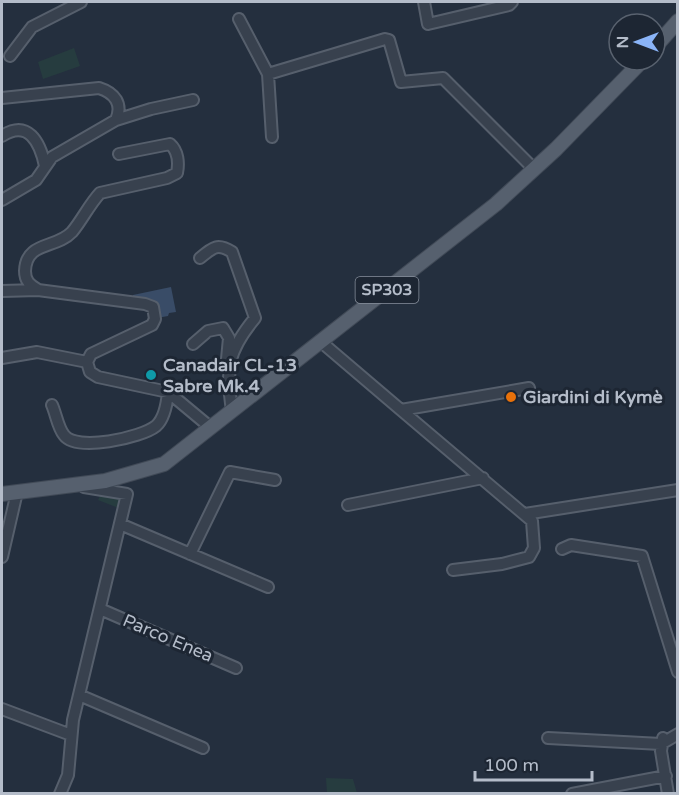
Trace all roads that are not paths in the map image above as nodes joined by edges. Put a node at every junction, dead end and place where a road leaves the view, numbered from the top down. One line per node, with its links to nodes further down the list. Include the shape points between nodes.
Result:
1 (81, 2): 7 (street, via 32,27)
2 (424, 2): 3 (street, via 428,24)
3 (512, 2)
4 (239, 19): 9 (street)
5 (678, 21): 6 (main road)
6 (667, 33)
7 (10, 56)
8 (631, 72): 17 (main road, SP303)
9 (268, 74): 14 (street); 17 (street, via 389,40 401,82 443,78)
10 (2, 98): 12 (street, via 99,88 111,92 116,99)
11 (193, 100): 12 (street)
12 (116, 120): 16 (street, via 52,156)
13 (2, 136): 16 (street, via 10,131 25,131 36,139)
14 (272, 137)
15 (119, 154): 20 (street, via 170,144 175,148 177,173 100,193 71,232 33,250 26,260 25,275)
16 (45, 166): 18 (street, via 36,180)
17 (534, 169): 24 (main road, SP303, via 446,244)
18 (2, 200)
19 (200, 258): 23 (street, via 213,246 232,252 255,318)
20 (38, 290): 21 (street); 27 (street, via 153,307 152,325 91,354)
21 (2, 291)
22 (198, 330): 23 (street, via 214,322 224,323 231,328)
23 (236, 341): 28 (street)
24 (320, 341): 32 (street); 33 (main road, SP303)
25 (193, 344): 28 (street, via 208,332 223,328 229,338 226,352)
26 (2, 358): 27 (street, via 37,352)
27 (87, 362): 30 (street, via 90,372 98,377)
28 (230, 368): 33 (street)
29 (530, 388): 32 (street)
30 (168, 392): 31 (street, via 166,409 158,425 132,438 105,442 70,440 63,435); 34 (street)
31 (52, 405)
32 (401, 410): 35 (street)
33 (232, 411): 34 (main road, SP303)
34 (210, 427): 37 (main road, SP303, via 164,464 105,481)
35 (483, 478): 41 (street); 42 (street)
36 (275, 480): 45 (street, via 230,472)
37 (72, 485): 39 (main road, SP303); 43 (street, Parco Enea, via 127,494)
38 (678, 490): 42 (street)
39 (17, 492): 40 (main road, SP303); 46 (street)
40 (2, 494)
41 (348, 505)
42 (525, 514): 47 (street, via 532,521 534,548 529,557)
43 (120, 524): 45 (street); 49 (street, Parco Enea)
44 (562, 549): 51 (street, via 570,545 642,556)
45 (190, 554): 48 (street)
46 (2, 557)
47 (453, 570)
48 (268, 587)
49 (100, 609): 50 (street, Parco Enea); 52 (street, Parco Enea)
50 (236, 668)
51 (678, 672)
52 (79, 695): 56 (street, Parco Enea); 59 (street)
53 (2, 709): 56 (street)
54 (678, 728): 58 (street, via 664,737)
55 (678, 734): 58 (street)
56 (71, 735): 61 (street, Parco Enea, via 68,775)
57 (548, 738): 58 (street)
58 (661, 744): 60 (street)
59 (203, 748)
60 (666, 776): 62 (street); 63 (street)
61 (60, 794)
62 (572, 794)
63 (668, 794)

